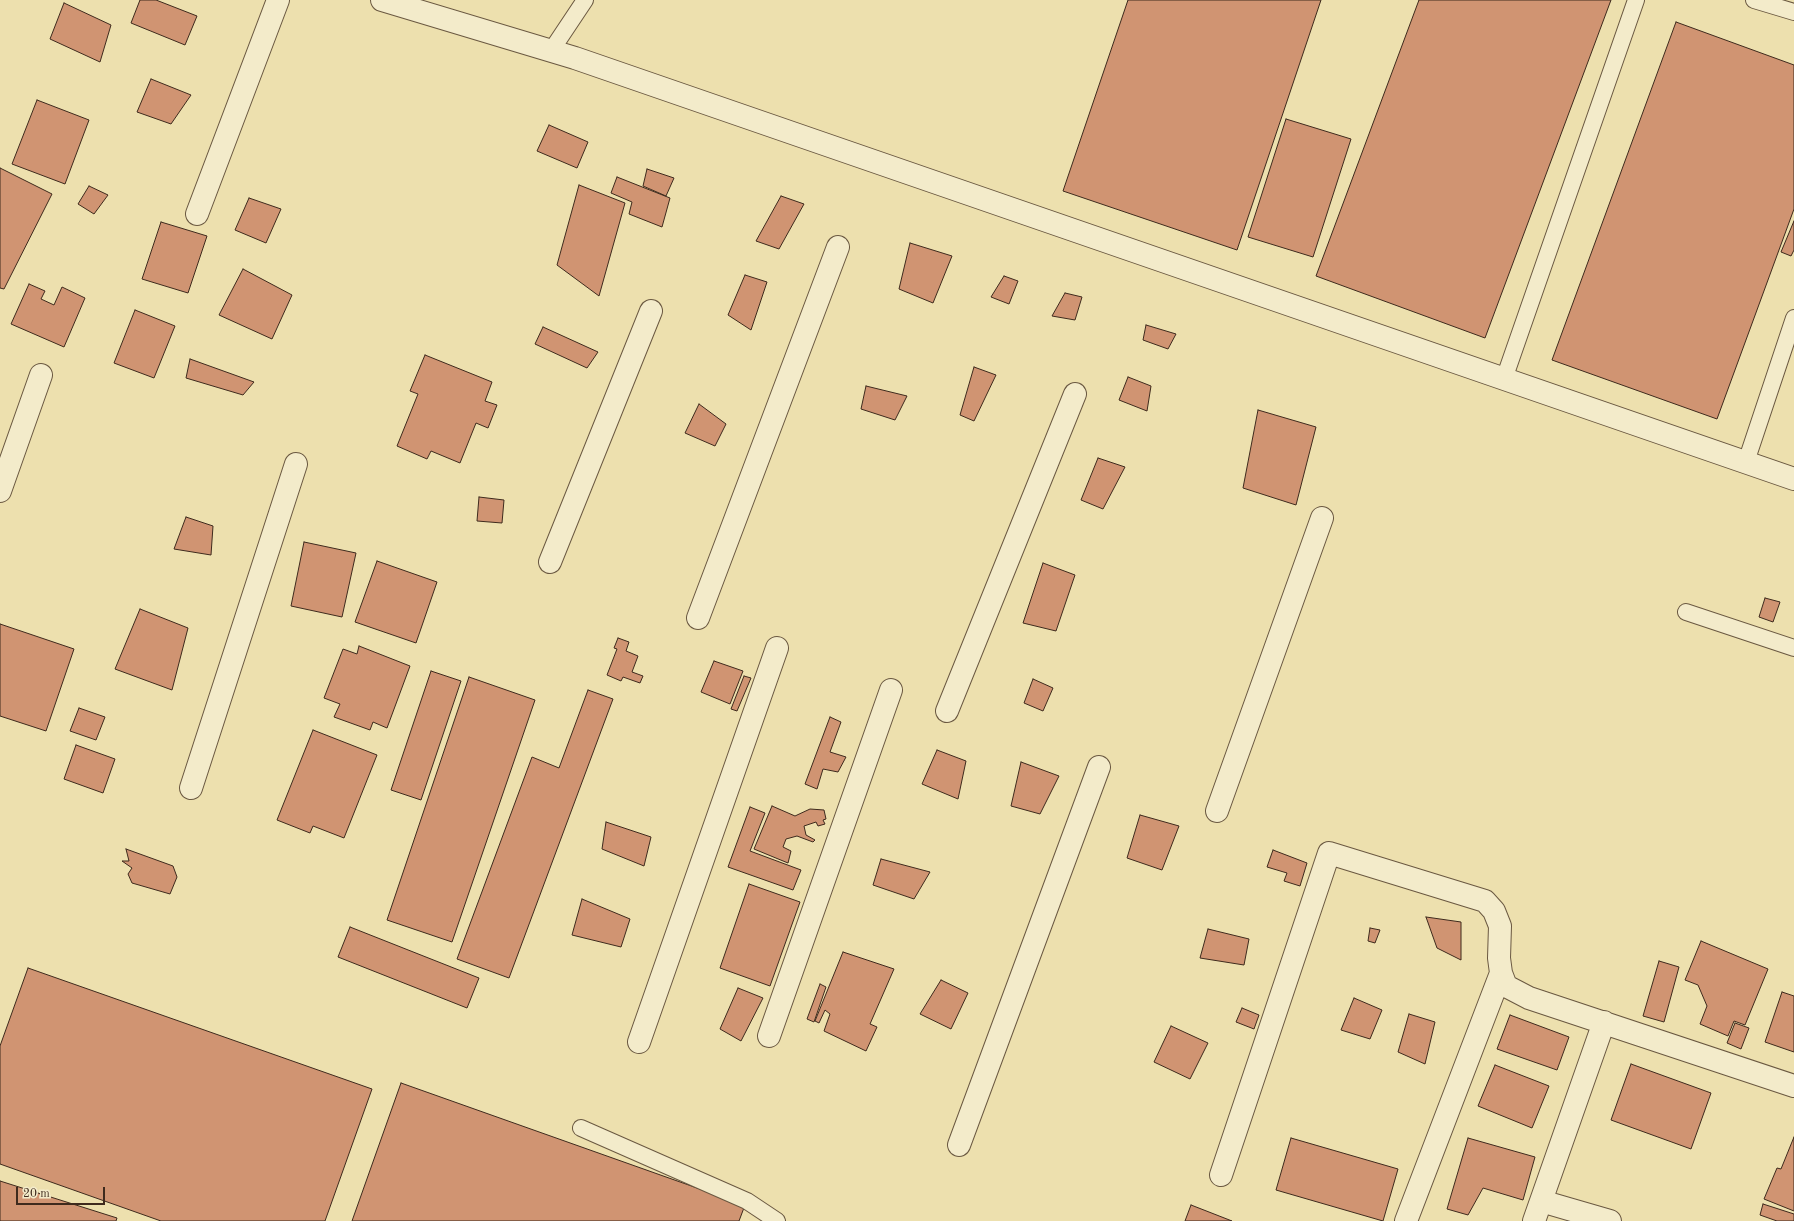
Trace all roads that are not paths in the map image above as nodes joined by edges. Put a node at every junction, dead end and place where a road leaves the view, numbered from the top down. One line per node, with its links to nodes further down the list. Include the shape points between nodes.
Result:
1 (278, 0): 8 (street)
2 (382, 0): 7 (street)
3 (585, 0): 7 (lane)
4 (1636, 0): 13 (lane)
5 (1754, 0): 6 (lane)
6 (1794, 12)
7 (551, 51): 13 (street)
8 (197, 214)
9 (838, 247): 22 (street)
10 (652, 311): 20 (street)
11 (1794, 318): 15 (lane)
12 (41, 375): 18 (street)
13 (1504, 379): 15 (street)
14 (1075, 394): 26 (street)
15 (1746, 462): 17 (street)
16 (296, 464): 28 (street)
17 (1794, 479)
18 (0, 491)
19 (1322, 518): 29 (street)
20 (550, 562)
21 (1686, 612): 24 (lane)
22 (698, 618)
23 (776, 648): 33 (street)
24 (1794, 648)
25 (891, 690): 32 (street)
26 (947, 711)
27 (1099, 767): 36 (street)
28 (191, 788)
29 (1217, 811)
30 (1501, 973): 31 (street, via 1506,986 1529,998); 37 (street, via 1500,926 1494,911 1485,901 1329,853); 40 (street)
31 (1604, 1022): 34 (street); 38 (street)
32 (769, 1036)
33 (639, 1042)
34 (1794, 1086)
35 (581, 1128): 39 (lane, via 747,1201)
36 (959, 1145)
37 (1221, 1175)
38 (1537, 1211): 41 (street)
39 (777, 1221)
40 (1406, 1221)
41 (1610, 1221)

